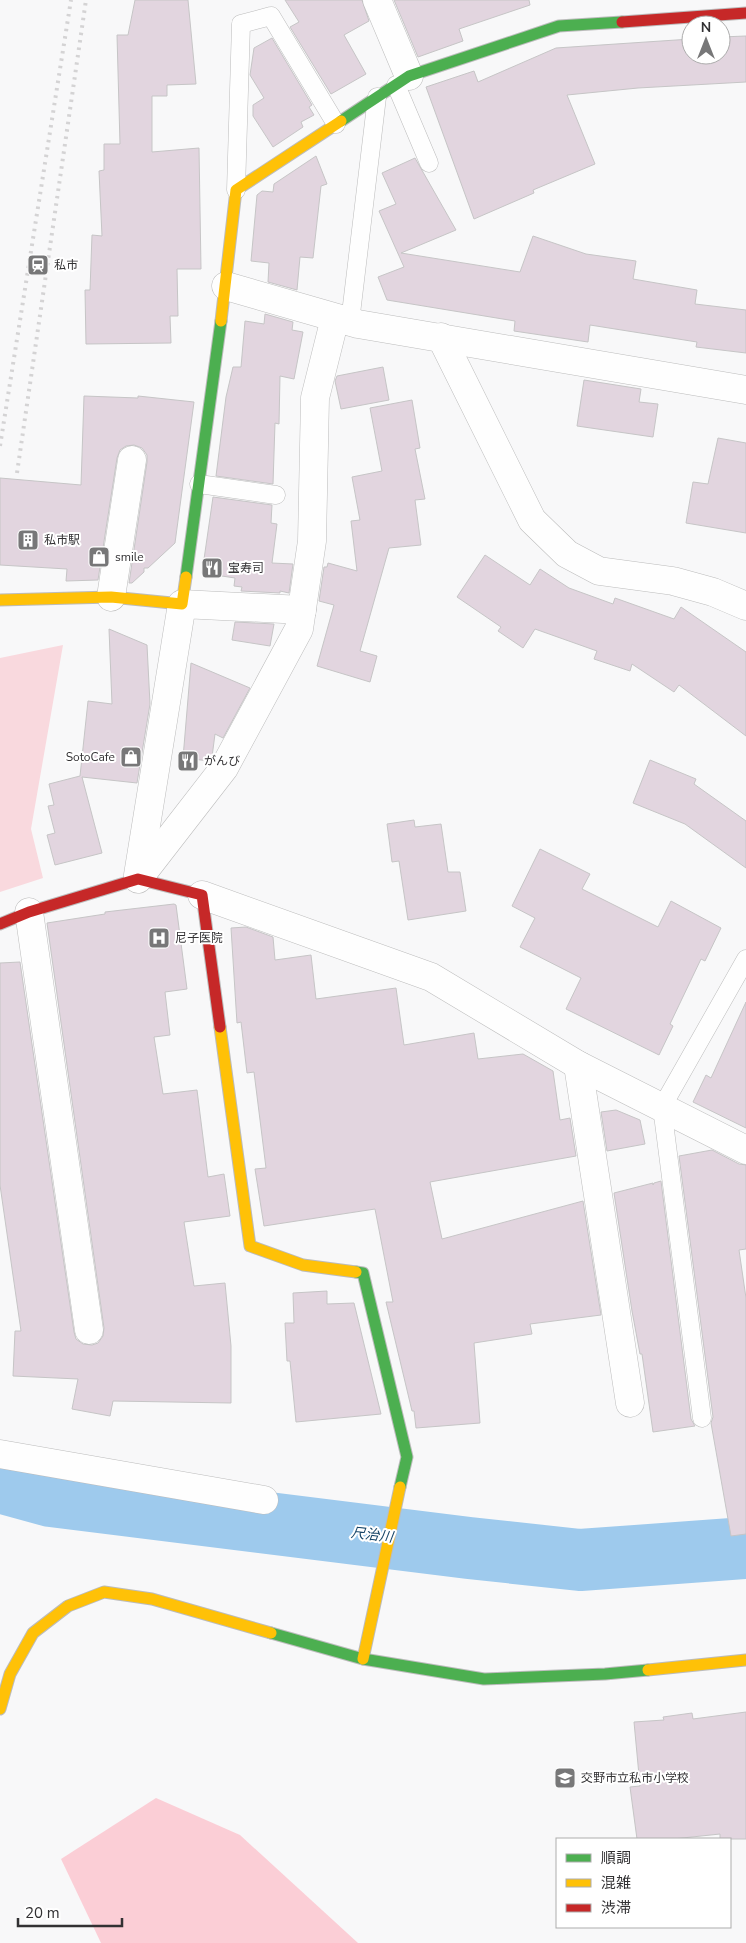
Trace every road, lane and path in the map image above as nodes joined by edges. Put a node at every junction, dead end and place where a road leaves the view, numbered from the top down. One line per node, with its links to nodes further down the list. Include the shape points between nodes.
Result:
1 (377, 0): 3 (street)
2 (746, 13): 3 (street, via 560,26)
3 (402, 81): 4 (street); 6 (lane)
4 (377, 97): 5 (street); 9 (lane)
5 (336, 124): 7 (street); 7 (lane, via 271,16 241,24)
6 (429, 163)
7 (236, 190): 8 (street)
8 (226, 286): 9 (street); 13 (street)
9 (342, 320): 10 (street); 19 (street, via 315,398 312,541)
10 (441, 338): 11 (street); 18 (street, via 532,520 567,554 598,571 673,581 713,592)
11 (746, 390)
12 (132, 460): 15 (street)
13 (199, 484): 14 (lane); 17 (street)
14 (276, 494)
15 (110, 597): 16 (street); 17 (street)
16 (0, 600)
17 (182, 604): 19 (street); 20 (street)
18 (746, 606)
19 (302, 610): 20 (street, via 299,628 224,768)
20 (138, 879): 21 (street); 22 (street)
21 (202, 895): 25 (street, via 431,977); 33 (street, via 250,1246 303,1265 363,1273 407,1457)
22 (29, 912): 23 (street); 28 (street)
23 (0, 924)
24 (746, 959): 26 (lane)
25 (578, 1065): 26 (street); 29 (street)
26 (662, 1107): 27 (street); 30 (lane)
27 (746, 1150)
28 (89, 1330)
29 (630, 1404)
30 (702, 1418)
31 (0, 1454): 32 (street)
32 (264, 1500)
33 (363, 1659): 34 (street, via 484,1679 605,1674); 35 (street, via 152,1599 104,1592 68,1606 33,1633 10,1674)
34 (746, 1660)
35 (0, 1709)

